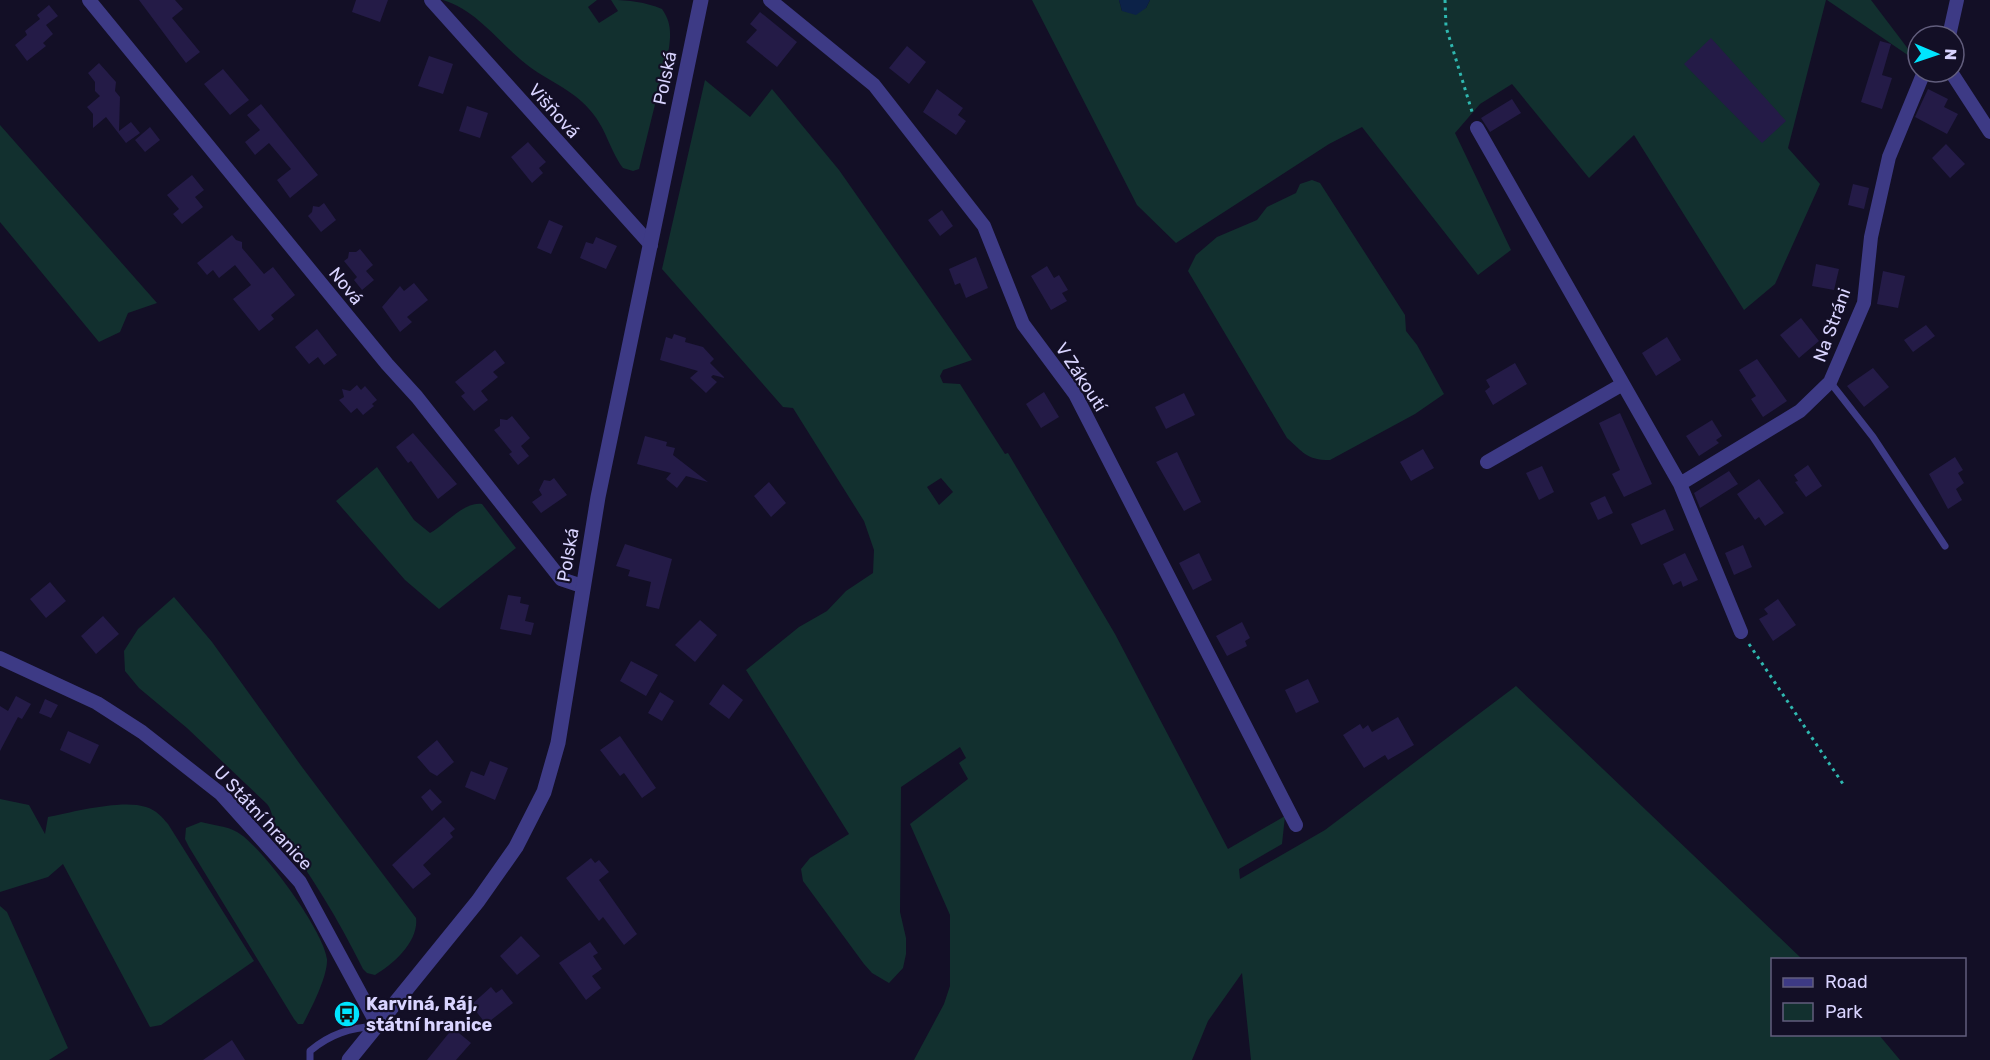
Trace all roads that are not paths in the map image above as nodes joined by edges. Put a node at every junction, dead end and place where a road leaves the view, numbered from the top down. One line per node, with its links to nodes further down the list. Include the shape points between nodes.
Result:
1 (89, 0): 17 (street, Nová, via 417,397 561,579)
2 (431, 0): 11 (street, Višňová)
3 (701, 0): 11 (street, Polská)
4 (770, 0): 20 (street, V Zákoutí, via 874,85 984,226 1023,324 1075,394)
5 (1957, 0): 6 (street)
6 (1952, 24)
7 (1919, 84): 12 (street, Na Stráni, via 1889,156 1871,237 1864,303)
8 (1959, 84): 10 (street)
9 (1477, 128): 13 (street)
10 (1990, 132)
11 (651, 245): 17 (street, Polská)
12 (1830, 382): 15 (street, Na Stráni, via 1800,411); 16 (lane, via 1873,437)
13 (1623, 384): 14 (street); 15 (street)
14 (1487, 462)
15 (1680, 484): 18 (street)
16 (1946, 546)
17 (582, 586): 21 (street, Polská, via 558,742 544,792 516,847 478,901)
18 (1741, 632)
19 (0, 658): 21 (street, U Státní hranice, via 97,703 142,732 221,794 300,882)
20 (1296, 825)
21 (378, 1026): 22 (lane, via 326,1037 310,1051); 23 (street, Polská)
22 (310, 1060)
23 (349, 1060)

